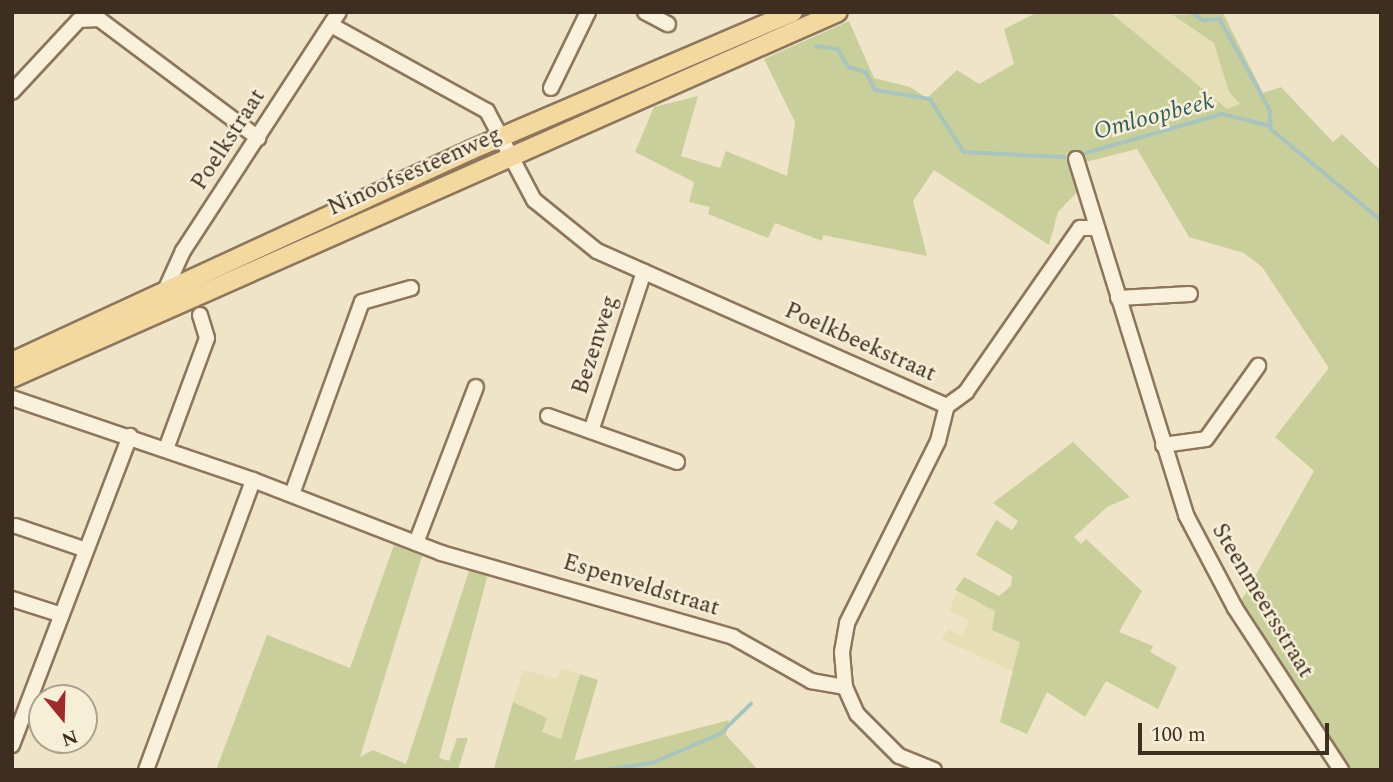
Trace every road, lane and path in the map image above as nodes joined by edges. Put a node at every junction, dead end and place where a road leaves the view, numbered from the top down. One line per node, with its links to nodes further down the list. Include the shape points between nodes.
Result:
1 (588, 12): 7 (street)
2 (645, 12): 6 (street)
3 (793, 12): 9 (main road, Ninoofsesteenweg)
4 (838, 12): 11 (main road, Ninoofsesteenweg)
5 (335, 18): 9 (street, Poelkbeekstraat, via 481,105); 10 (street, Poelkstraat)
6 (668, 24)
7 (551, 88)
8 (12, 92): 10 (street, via 79,20 99,19)
9 (502, 137): 11 (street, Poelkbeekstraat); 17 (main road, Ninoofsesteenweg)
10 (258, 138): 17 (street, Poelkstraat, via 183,251)
11 (510, 157): 14 (street, Poelkbeekstraat, via 547,216 597,251); 22 (main road, Ninoofsesteenweg)
12 (1076, 159): 13 (street, Steenmeersstraat)
13 (1096, 228): 18 (street, Steenmeersstraat); 25 (street, via 1080,228 967,392)
14 (644, 272): 25 (street, Poelkbeekstraat); 27 (street, Bezenweg)
15 (411, 288): 33 (street, via 362,302)
16 (1190, 293): 18 (street)
17 (163, 296): 20 (main road, Ninoofsesteenweg)
18 (1118, 298): 29 (street, Steenmeersstraat)
19 (200, 315): 30 (street, via 207,338)
20 (12, 362)
21 (1258, 366): 29 (street, via 1206,439)
22 (12, 378)
23 (476, 387): 35 (street)
24 (12, 398): 28 (street)
25 (947, 406): 39 (street, Poelkbeekstraat, via 938,441 847,623)
26 (548, 416): 27 (street, Bezenweg)
27 (592, 431): 31 (street, Bezenweg)
28 (130, 436): 30 (street); 36 (street)
29 (1163, 445): 44 (street, Steenmeersstraat, via 1205,558)
30 (166, 449): 32 (street)
31 (677, 462)
32 (253, 480): 33 (street); 42 (street)
33 (292, 494): 35 (street)
34 (16, 526): 36 (street)
35 (416, 543): 39 (street, Espenveldstraat, via 733,637 811,681)
36 (86, 551): 38 (street)
37 (12, 599): 38 (street)
38 (62, 615): 40 (street)
39 (845, 687): 43 (street, via 872,732 899,756)
40 (15, 729): 41 (street)
41 (12, 745)
42 (146, 770)
43 (934, 770)
44 (1341, 770)

